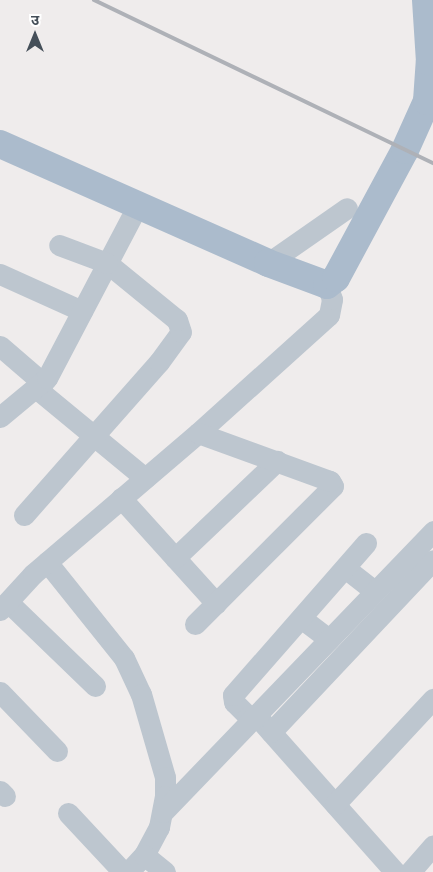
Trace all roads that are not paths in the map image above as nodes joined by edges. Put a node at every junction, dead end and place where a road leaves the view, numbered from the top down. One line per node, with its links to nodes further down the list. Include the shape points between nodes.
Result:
1 (426, 0): 2 (main road)
2 (430, 97): 10 (main road, via 336,278)
3 (0, 144): 4 (main road)
4 (138, 205): 7 (street); 8 (main road)
5 (347, 208): 8 (street)
6 (59, 245): 7 (street)
7 (107, 263): 11 (street); 16 (street, via 177,320 181,332)
8 (268, 263): 10 (main road)
9 (0, 274): 11 (street)
10 (326, 285): 15 (street, via 332,299 329,316)
11 (82, 311): 13 (street)
12 (0, 346): 13 (street)
13 (40, 386): 14 (street); 16 (street)
14 (0, 417)
15 (198, 433): 17 (street); 18 (street)
16 (96, 435): 18 (street); 20 (street)
17 (277, 461): 23 (street); 28 (street, via 330,481 333,486)
18 (145, 478): 19 (street)
19 (121, 498): 23 (street); 25 (street)
20 (24, 515)
21 (433, 531): 27 (street)
22 (366, 543): 26 (street)
23 (175, 558): 28 (street)
24 (433, 560): 37 (street)
25 (47, 562): 29 (street); 40 (street, via 113,641 133,675 165,777)
26 (345, 568): 27 (street); 30 (street)
27 (374, 591): 32 (street)
28 (216, 603): 31 (street)
29 (4, 606): 33 (street)
30 (301, 618): 32 (street); 36 (street, via 234,695 234,702)
31 (195, 624)
32 (329, 639): 36 (street)
33 (95, 686)
34 (0, 692): 38 (street)
35 (433, 699): 39 (street)
36 (254, 718): 37 (street); 40 (street)
37 (271, 732): 39 (street)
38 (57, 752)
39 (335, 804): 47 (street)
40 (163, 812): 43 (street)
41 (68, 813): 44 (street)
42 (433, 846): 48 (street)
43 (144, 855): 45 (street); 46 (street)
44 (123, 872)
45 (128, 872)
46 (164, 872)
47 (395, 872)
48 (410, 872)

